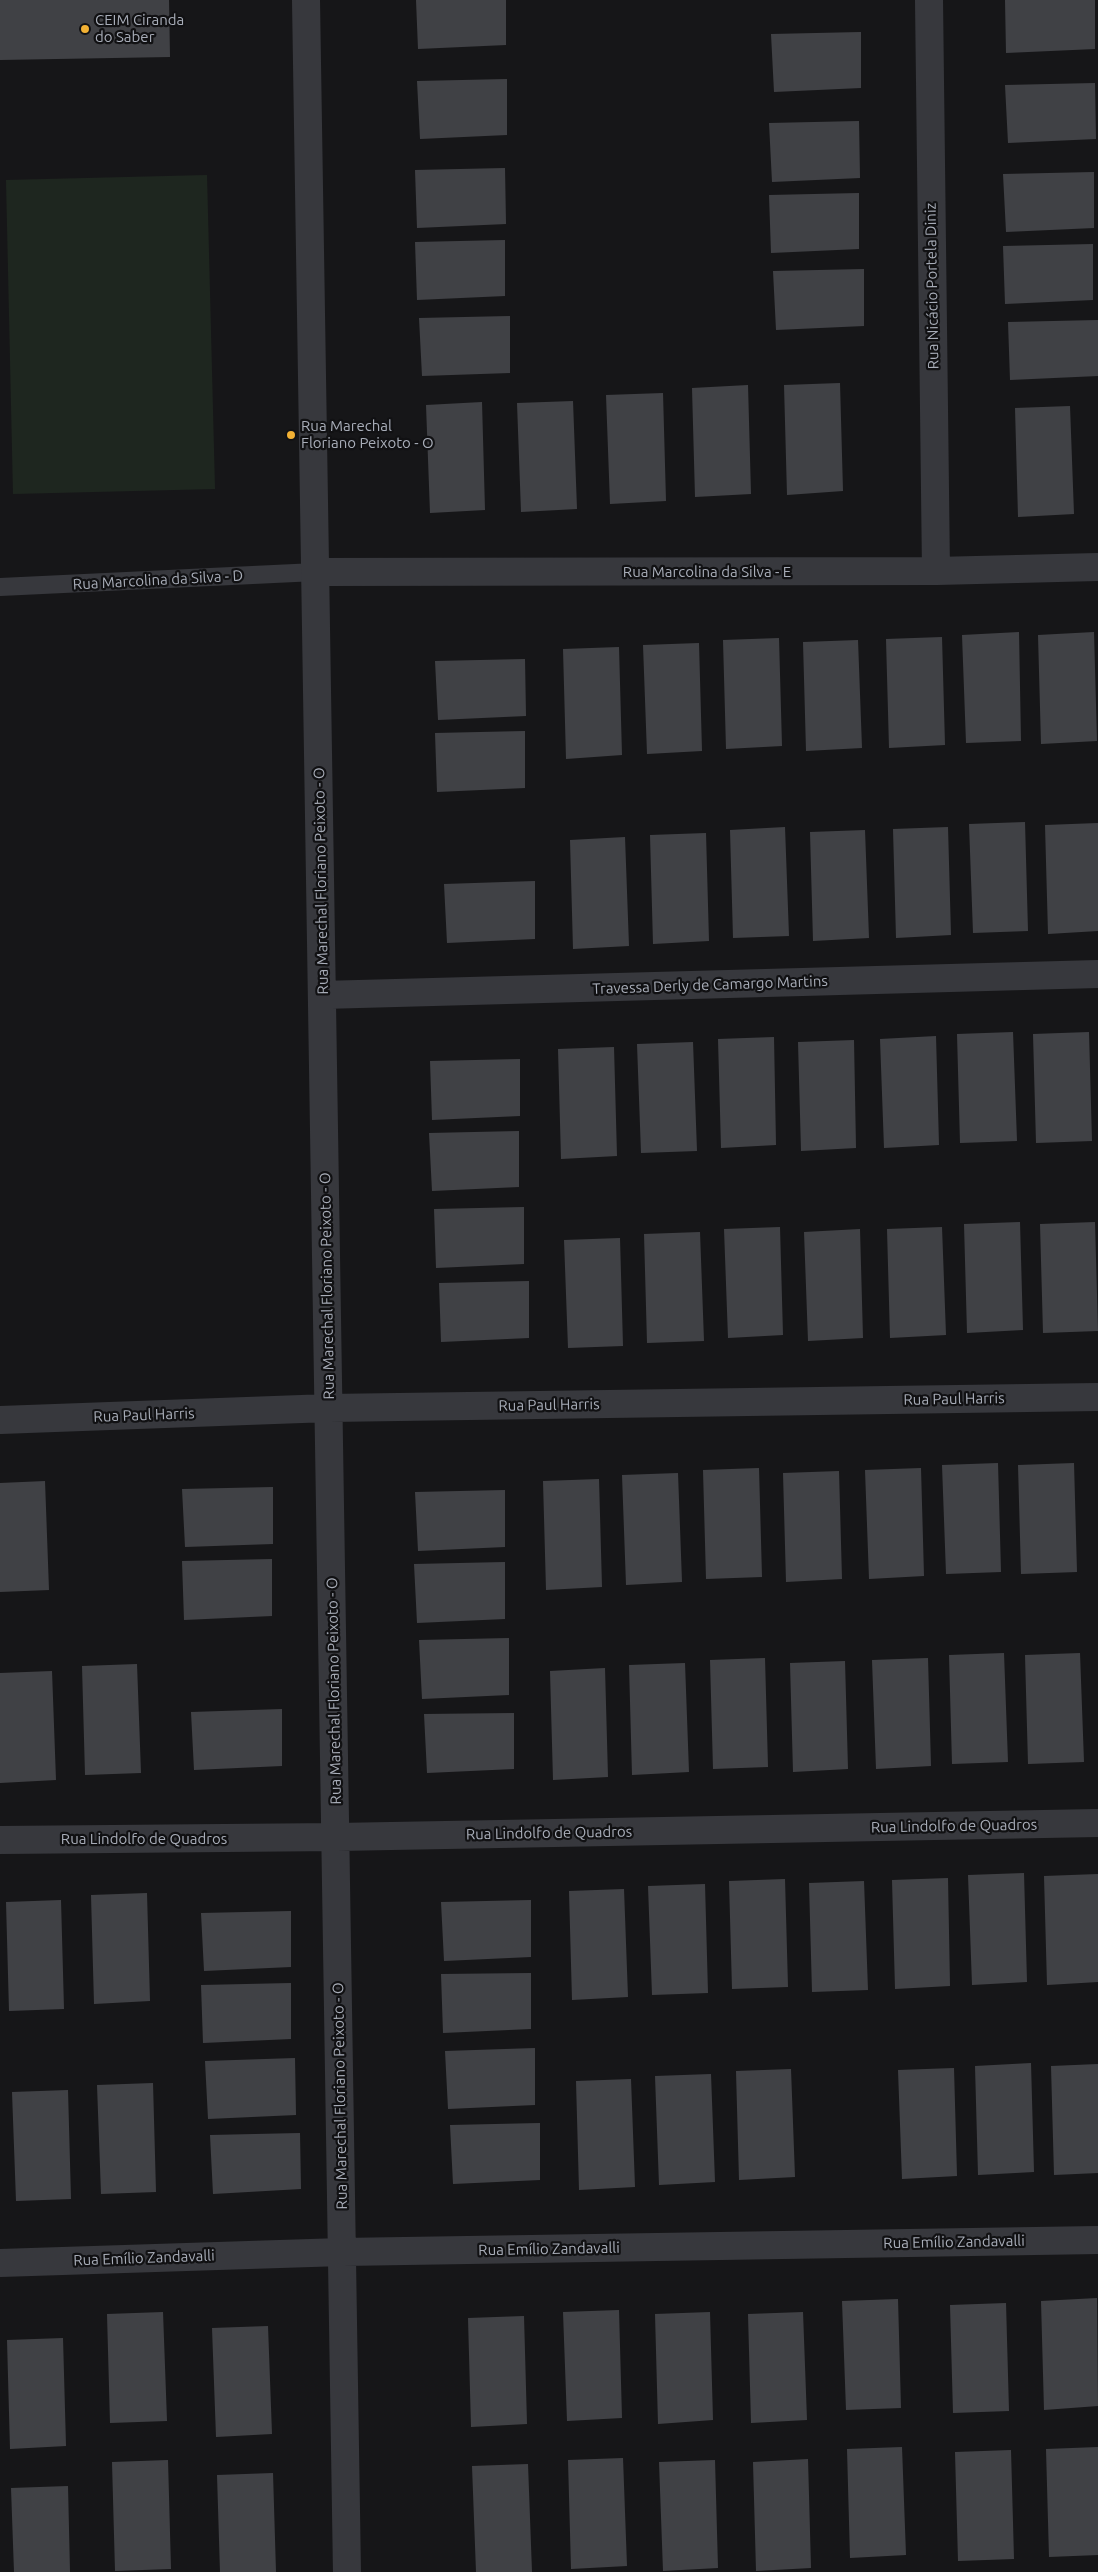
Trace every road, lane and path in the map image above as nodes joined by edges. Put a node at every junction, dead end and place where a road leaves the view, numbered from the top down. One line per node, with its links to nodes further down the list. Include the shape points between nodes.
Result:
1 (306, 0): 5 (street, Rua Marechal Floriano Peixoto - O)
2 (929, 0): 4 (street, Rua Nicácio Portela Diniz)
3 (1098, 567): 4 (street, Rua Marcolina da Silva - E)
4 (936, 571): 5 (street, Rua Marcolina da Silva - E)
5 (316, 572): 6 (lane, Rua Marcolina da Silva - D); 8 (street, Rua Marechal Floriano Peixoto - O)
6 (0, 587)
7 (1098, 974): 8 (street, Travessa Derly de Camargo Martins)
8 (322, 995): 10 (street, Rua Marechal Floriano Peixoto - O)
9 (1098, 1397): 10 (street, Rua Paul Harris)
10 (329, 1408): 11 (street, Rua Paul Harris); 13 (street, Rua Marechal Floriano Peixoto - O)
11 (0, 1420)
12 (1098, 1823): 13 (street, Rua Lindolfo de Quadros)
13 (337, 1837): 14 (street, Rua Lindolfo de Quadros); 16 (street, Rua Marechal Floriano Peixoto - O)
14 (0, 1840)
15 (1098, 2240): 16 (street, Rua Emílio Zandavalli)
16 (342, 2252): 17 (street, Rua Emílio Zandavalli); 18 (street, Rua Marechal Floriano Peixoto - O)
17 (0, 2263)
18 (347, 2572)

